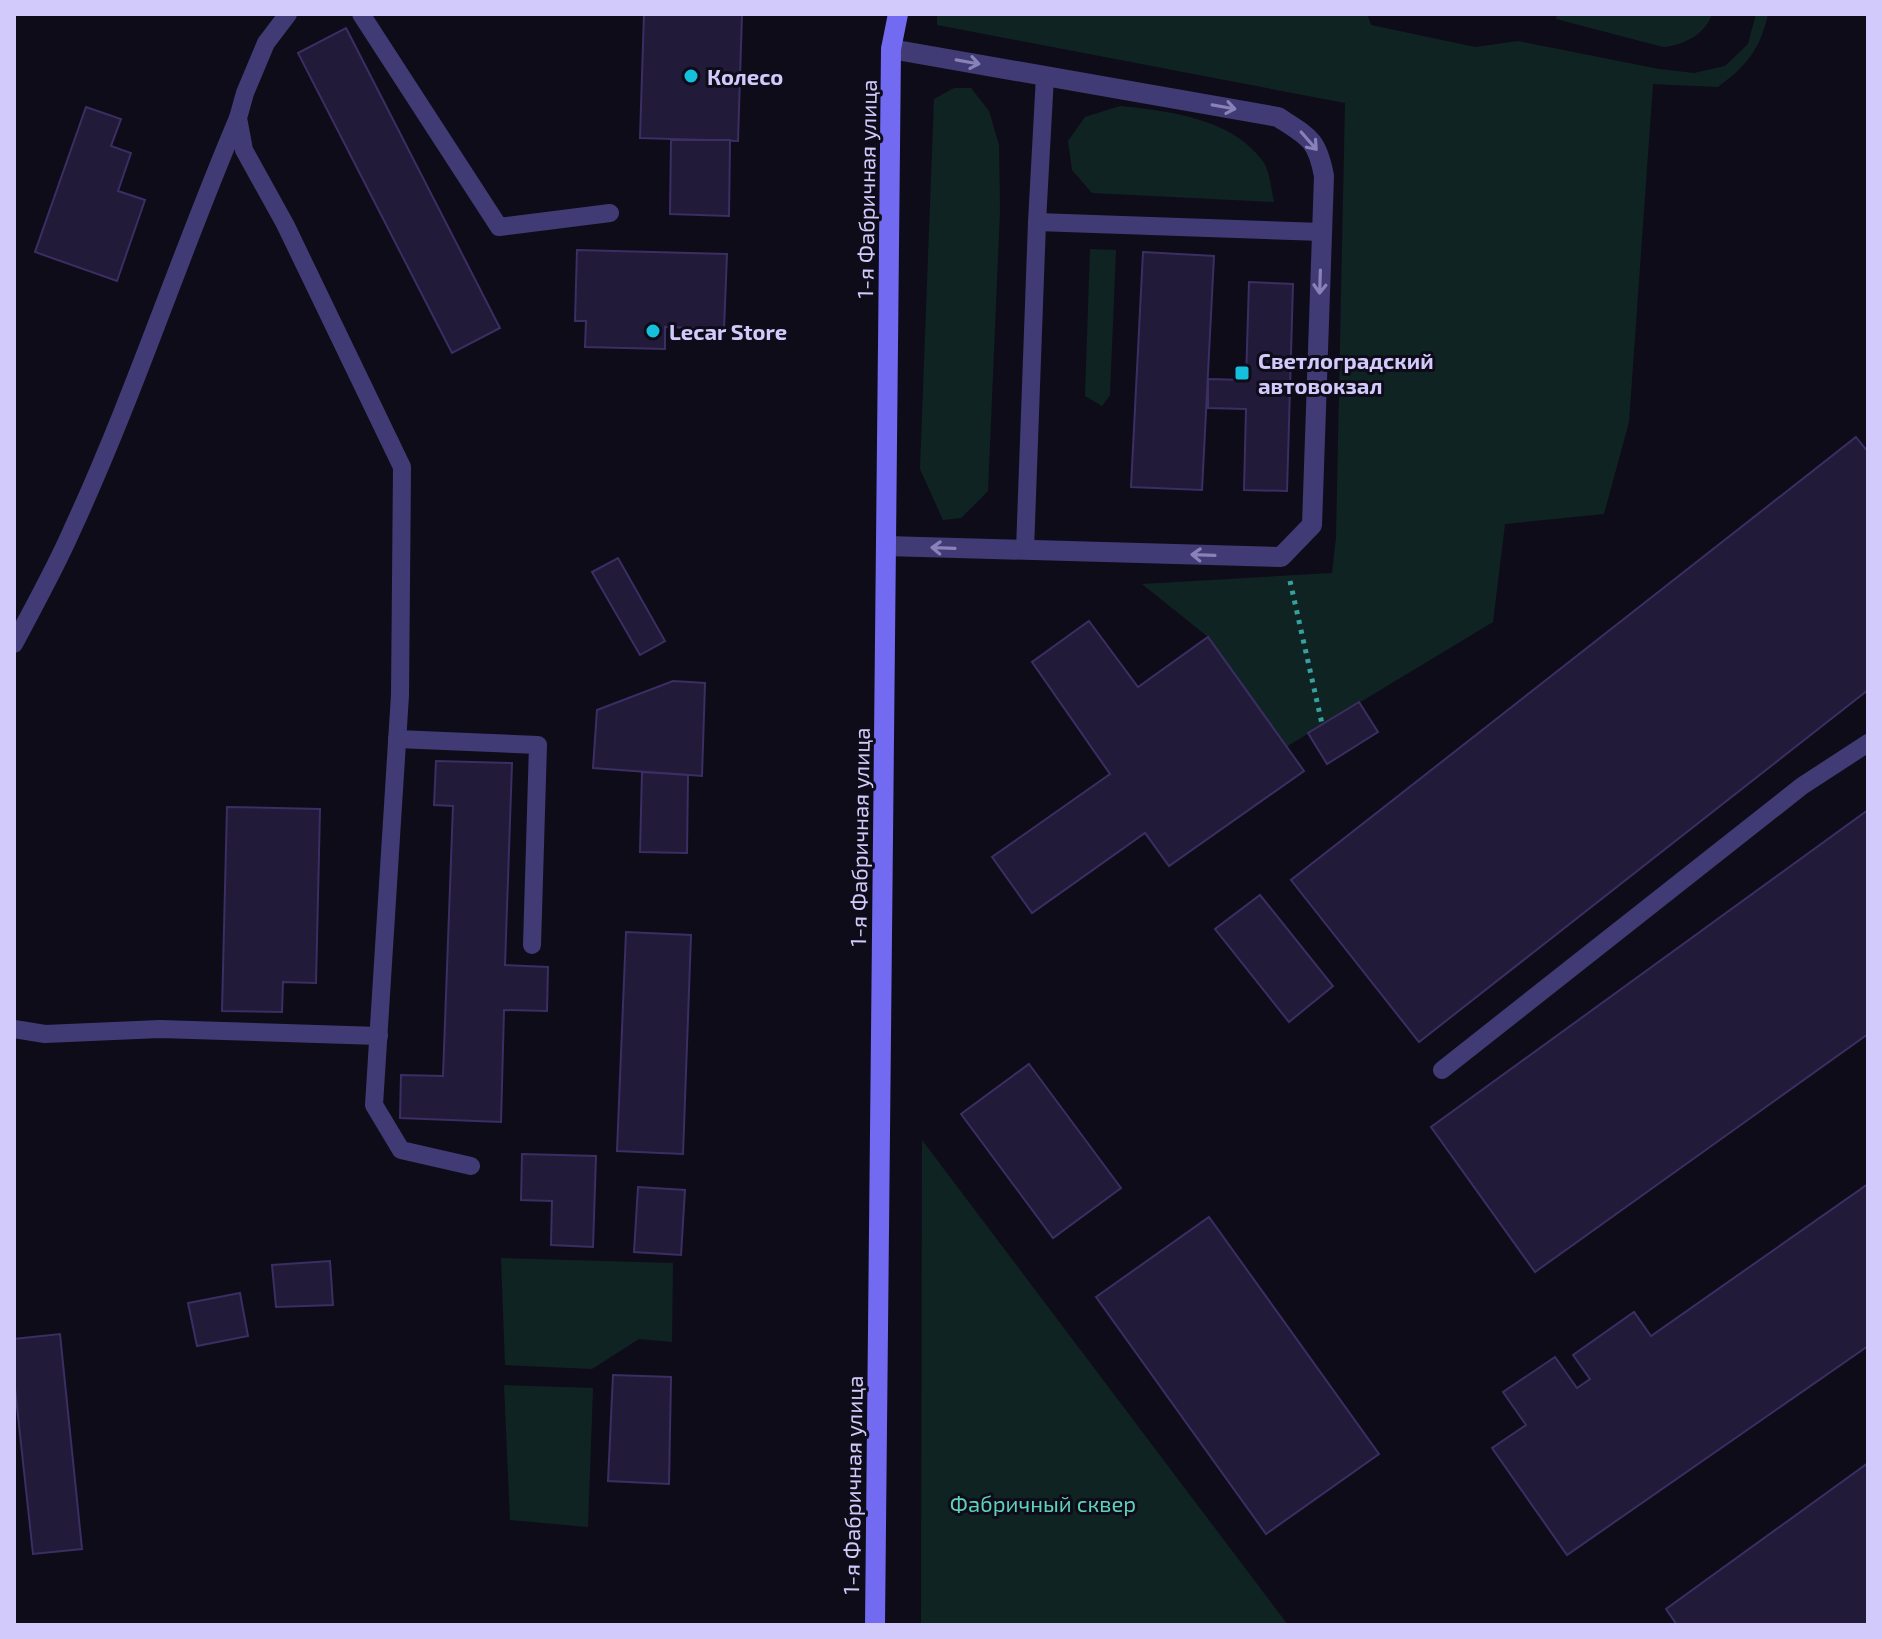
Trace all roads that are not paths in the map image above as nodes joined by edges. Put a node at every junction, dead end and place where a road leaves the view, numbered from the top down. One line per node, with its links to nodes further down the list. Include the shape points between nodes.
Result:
1 (288, 14): 7 (lane, via 266,43)
2 (361, 14): 8 (lane, via 499,227)
3 (886, 14): 5 (main road)
4 (898, 14): 5 (main road)
5 (891, 49): 6 (street, one-way to 6); 11 (main road, 1-я Фабричная улица)
6 (1045, 76): 9 (lane); 10 (street, one-way to 10, via 1278,117 1313,140 1320,157)
7 (238, 118): 13 (lane, via 73,529); 14 (lane, via 244,150 402,467)
8 (610, 213)
9 (1037, 222): 10 (lane); 12 (lane)
10 (1322, 232): 12 (street, one-way to 12, via 1312,525 1281,557)
11 (886, 546): 12 (street, one-way to 11); 21 (main road, 1-я Фабричная улица)
12 (1025, 550)
13 (14, 644)
14 (397, 739): 16 (lane, via 538,745); 18 (lane)
15 (1868, 743): 19 (lane, via 1802,786)
16 (532, 945)
17 (14, 1029): 18 (lane, via 45,1034 160,1029)
18 (379, 1036): 20 (lane, via 374,1105 401,1150)
19 (1442, 1070)
20 (471, 1166)
21 (875, 1625)

